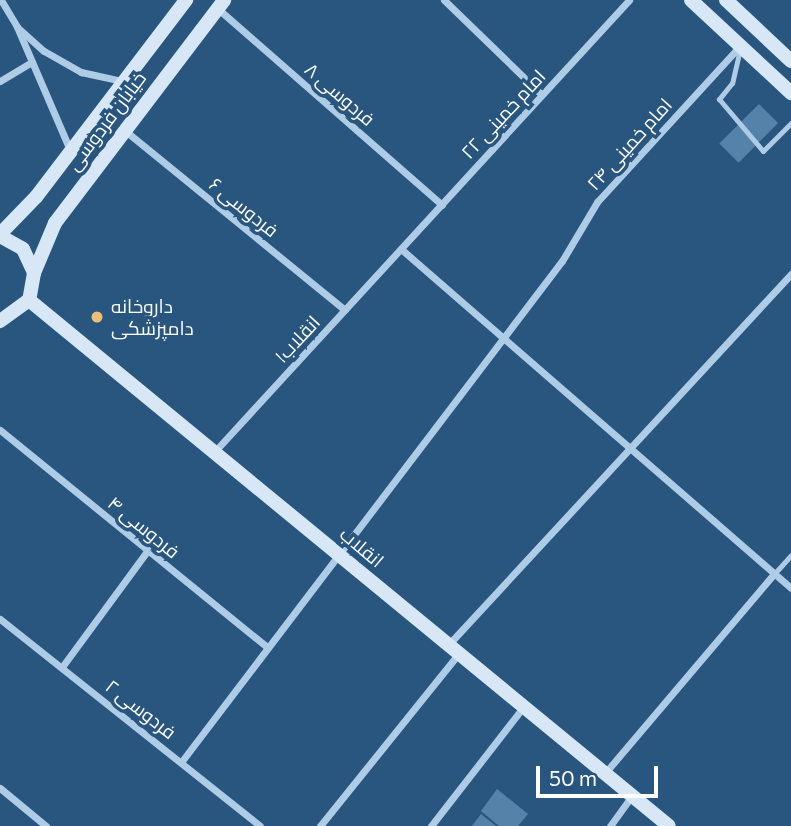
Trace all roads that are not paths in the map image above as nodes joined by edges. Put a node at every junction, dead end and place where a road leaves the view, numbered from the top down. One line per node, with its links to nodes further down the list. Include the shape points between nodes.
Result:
1 (1, 0): 8 (street)
2 (186, 0): 13 (main road, خیابان فردوسی)
3 (444, 0): 15 (street)
4 (629, 0): 15 (street, امام خمینی ۲۲)
5 (691, 0): 9 (main road)
6 (726, 0): 10 (main road)
7 (220, 4): 17 (main road, خیابان فردوسی); 19 (street, فردوسی ۸)
8 (17, 27): 11 (street); 13 (street, via 44,51 81,72)
9 (740, 46): 14 (main road); 16 (lane, via 732,83 719,99 763,151); 27 (street, امام خمینی ۲۴, via 597,202 562,261)
10 (791, 61)
11 (33, 62): 12 (street); 18 (street)
12 (0, 81)
13 (127, 82): 18 (main road, خیابان فردوسی)
14 (791, 93)
15 (542, 96): 19 (street, امام خمینی ۲۲)
16 (791, 123)
17 (123, 128): 22 (main road, خیابان فردوسی, via 55,223); 25 (street, فردوسی ۶)
18 (71, 152): 20 (main road, خیابان فردوسی)
19 (442, 205): 21 (street, امام خمینی ۲۲)
20 (0, 235): 22 (main road, via 23,248)
21 (401, 249): 25 (street, انقلاب۱); 27 (street)
22 (34, 273): 24 (main road, خیابان فردوسی)
23 (791, 274): 30 (street)
24 (29, 300): 26 (main road); 29 (main road, انقلاب)
25 (345, 310): 29 (street, انقلاب۱)
26 (0, 321)
27 (502, 340): 30 (street); 32 (street, امام خمینی ۲۴)
28 (0, 430): 31 (street, فردوسی ۴)
29 (216, 450): 32 (main road, انقلاب)
30 (627, 451): 34 (street); 38 (street)
31 (148, 550): 37 (street, فردوسی ۴); 39 (street)
32 (340, 554): 37 (street, امام خمینی ۲۴); 38 (main road, انقلاب)
33 (791, 555): 34 (lane)
34 (774, 574): 35 (street); 42 (street)
35 (791, 588)
36 (0, 619): 39 (street, فردوسی ۲)
37 (268, 648): 41 (street, امام خمینی ۲۴)
38 (454, 649): 40 (main road, انقلاب); 47 (street)
39 (62, 667): 41 (street, فردوسی ۲)
40 (524, 706): 42 (main road, انقلاب); 48 (street)
41 (182, 761): 46 (street, فردوسی ۲)
42 (605, 774): 44 (main road, انقلاب)
43 (0, 788): 45 (street)
44 (632, 796): 49 (street); 50 (main road, انقلاب)
45 (46, 826)
46 (260, 826)
47 (320, 826)
48 (431, 826)
49 (610, 826)
50 (669, 826)

